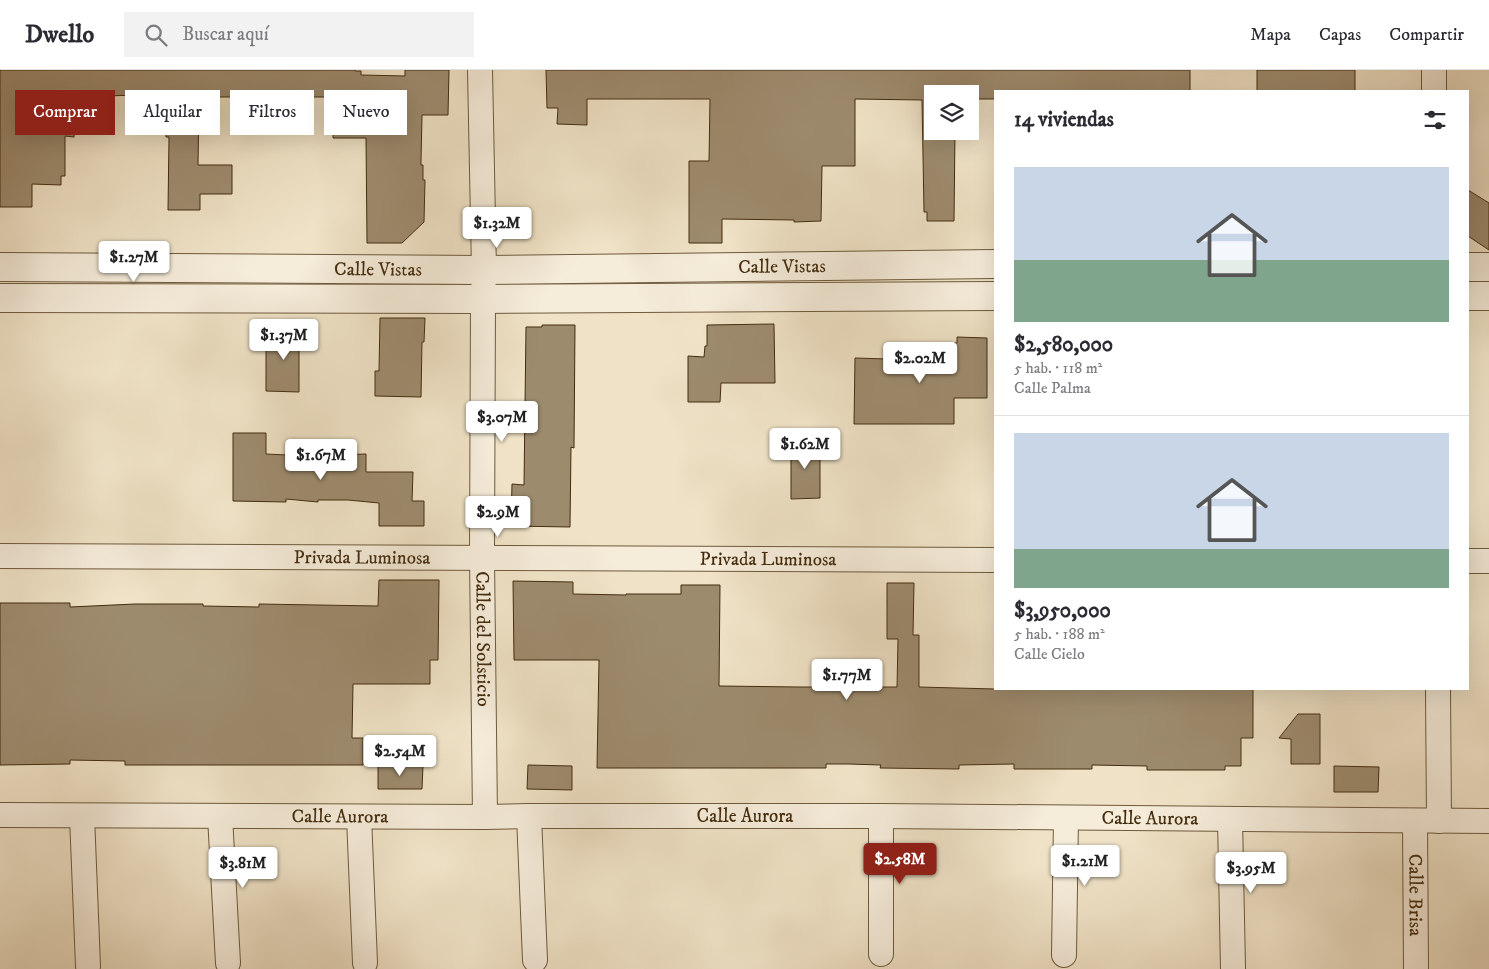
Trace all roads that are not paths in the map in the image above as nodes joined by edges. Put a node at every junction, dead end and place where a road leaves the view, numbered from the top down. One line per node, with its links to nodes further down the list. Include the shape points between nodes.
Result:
1 (480, 70): 10 (street, Calle del Solsticio)
2 (1434, 70): 3 (street)
3 (1434, 90)
4 (994, 264): 6 (street, Calle Vistas)
5 (0, 267): 9 (street, Calle Vistas)
6 (789, 267): 10 (street, Calle Vistas); 11 (street)
7 (1469, 267): 8 (street)
8 (1489, 267)
9 (113, 268): 10 (street, Calle Vistas); 16 (street)
10 (484, 270): 17 (street, Calle del Solsticio)
11 (791, 296): 12 (street, Calle Vistas); 17 (street, Calle Vistas)
12 (994, 296)
13 (1469, 296): 14 (street)
14 (1489, 296)
15 (0, 298): 16 (street, Calle Vistas)
16 (113, 298): 17 (street, Calle Vistas)
17 (482, 299): 19 (street, Calle del Solsticio)
18 (0, 556): 19 (street, Privada Luminosa)
19 (482, 557): 20 (street, Privada Luminosa); 30 (street, Calle del Solsticio)
20 (994, 560)
21 (1469, 561): 22 (street)
22 (1489, 561)
23 (1438, 690): 34 (street)
24 (0, 815): 25 (street, Calle Aurora)
25 (82, 816): 26 (street, Calle Aurora); 41 (street)
26 (220, 816): 29 (street, Calle Aurora); 40 (street)
27 (529, 816): 28 (street, Calle Aurora); 30 (street, Calle Aurora); 38 (street)
28 (881, 816): 31 (street, Calle Aurora); 36 (street)
29 (358, 817): 30 (street, Calle Aurora); 39 (street)
30 (485, 817)
31 (1066, 818): 32 (street, Calle Aurora); 37 (street)
32 (1230, 819): 33 (street, Calle Aurora); 42 (street)
33 (1415, 821): 34 (street, Calle Aurora); 43 (street, Calle Brisa)
34 (1439, 821): 35 (street, Calle Aurora)
35 (1489, 821)
36 (881, 954)
37 (1064, 955)
38 (534, 960)
39 (365, 963)
40 (228, 964)
41 (88, 966)
42 (1233, 969)
43 (1416, 969)

